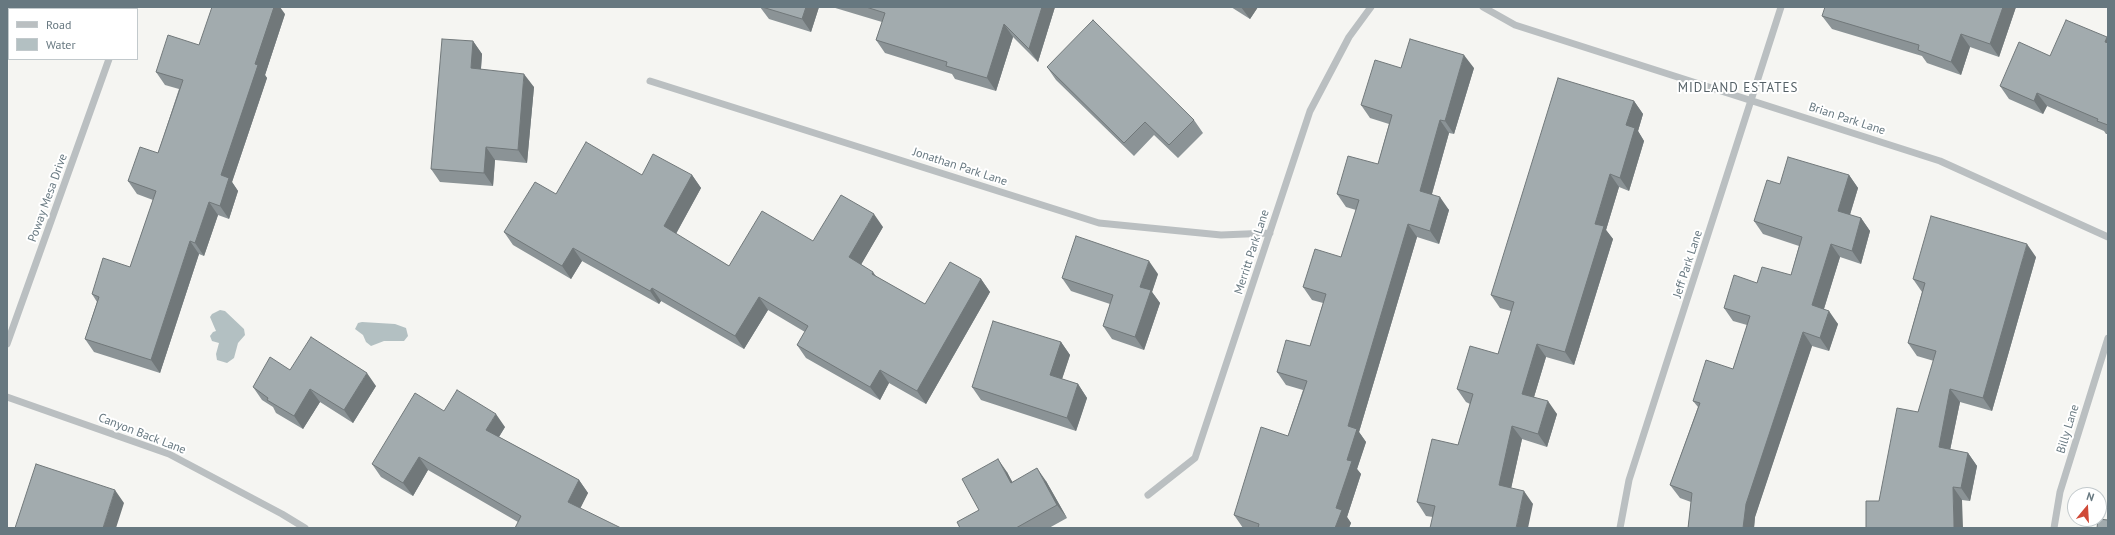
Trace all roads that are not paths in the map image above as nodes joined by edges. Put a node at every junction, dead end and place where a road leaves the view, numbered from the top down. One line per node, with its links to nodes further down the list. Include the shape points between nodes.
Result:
1 (1370, 7): 7 (street, Merritt Park Lane, via 1349,37 1310,111)
2 (1483, 7): 6 (street, Brian Park Lane, via 1515,25)
3 (1781, 7): 6 (street, Jeff Park Lane)
4 (109, 60): 10 (street, Poway Mesa Drive)
5 (650, 81): 7 (street, Jonathan Park Lane, via 1100,223 1220,235)
6 (1752, 100): 8 (street, Brian Park Lane, via 1940,161); 14 (street, Jeff Park Lane, via 1629,480)
7 (1270, 233): 12 (street, Merritt Park Lane, via 1195,458)
8 (2108, 237)
9 (2108, 338): 15 (street, Billy Lane, via 2060,492)
10 (7, 344)
11 (7, 397): 13 (street, Canyon Back Lane, via 169,454)
12 (1148, 495)
13 (305, 528)
14 (1620, 528)
15 (2054, 528)

